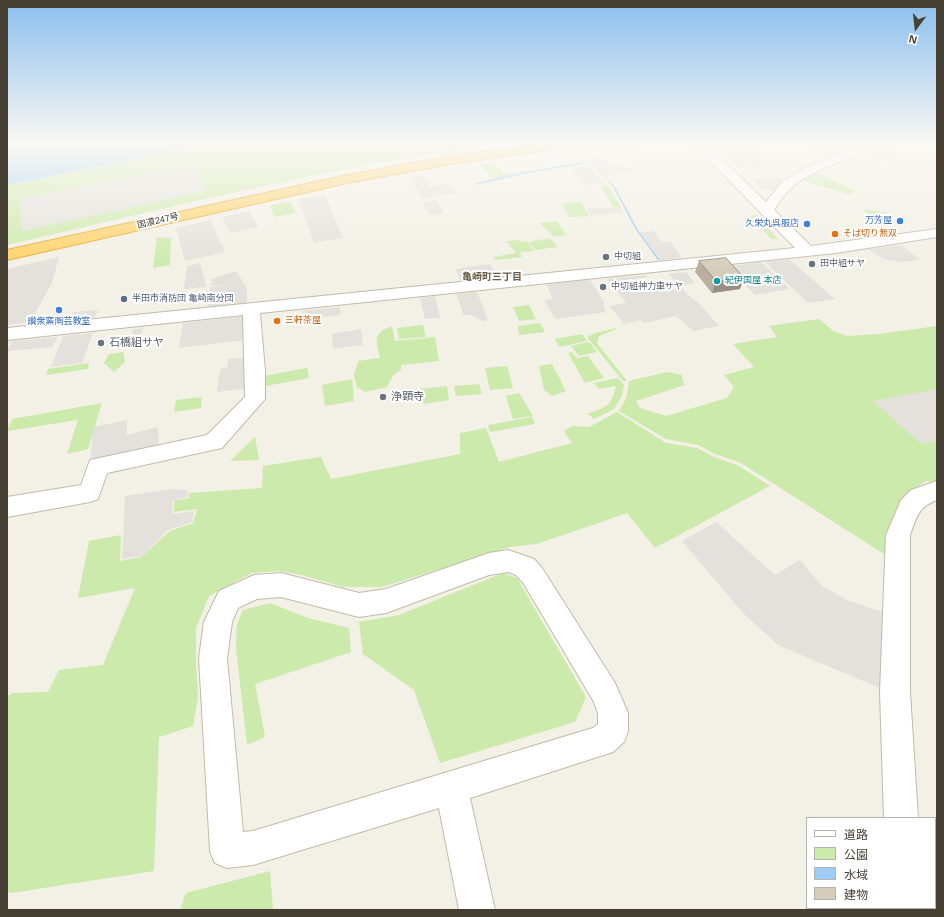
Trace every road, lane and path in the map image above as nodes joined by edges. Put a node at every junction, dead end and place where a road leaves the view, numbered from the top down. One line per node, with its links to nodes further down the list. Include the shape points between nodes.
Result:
1 (317, 186): 7 (highway, 国道247号)
2 (741, 186): 4 (street)
3 (786, 186): 4 (street)
4 (766, 210): 6 (street)
5 (937, 233): 6 (street)
6 (807, 251): 8 (street)
7 (7, 255)
8 (251, 309): 9 (street); 11 (street, via 255,399 214,442 98,466 90,493)
9 (7, 334)
10 (937, 490): 13 (street, via 919,497 909,507 898,535 895,692)
11 (7, 507)
12 (451, 788): 12 (street, via 602,741 614,731 613,713 605,693 525,567 508,561 489,564 386,601 359,605 281,585 254,587 228,600 218,622 213,658 227,851 253,848); 14 (street)
13 (901, 817)
14 (477, 910)

